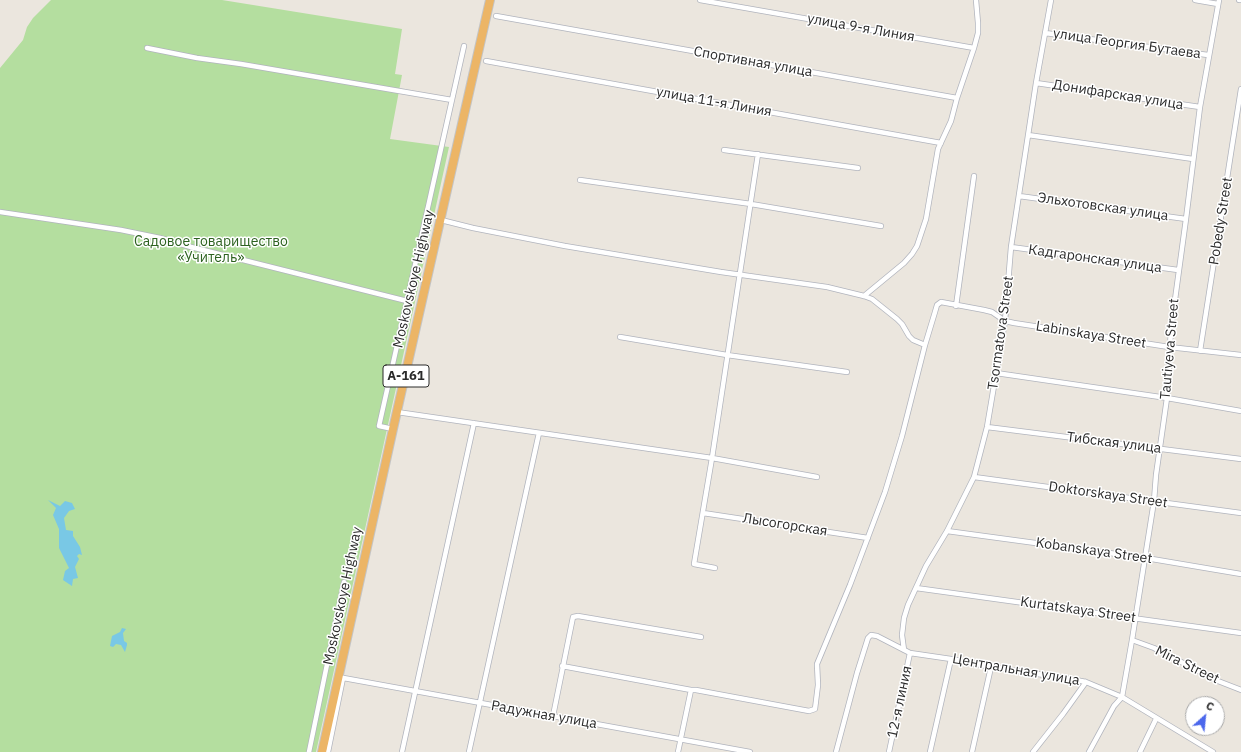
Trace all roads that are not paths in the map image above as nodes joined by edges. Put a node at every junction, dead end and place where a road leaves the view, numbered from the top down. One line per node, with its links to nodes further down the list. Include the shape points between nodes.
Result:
1 (490, 0): 31 (highway, Moskovskoye Highway / А-161)
2 (700, 0): 11 (street, улица 9-я Линия)
3 (976, 0): 11 (street, via 978,33)
4 (1051, 0): 8 (street, Tsormatova Street)
5 (1195, 0): 6 (street)
6 (1218, 2): 12 (street, Tautiyeva Street)
7 (496, 16): 16 (street, Спортивная улица)
8 (1045, 33): 12 (street, улица Георгия Бутаева); 14 (street, Tsormatova Street)
9 (464, 46): 17 (street)
10 (147, 48): 17 (street)
11 (974, 48): 16 (street)
12 (1208, 55): 18 (street, Tautiyeva Street)
13 (486, 61): 20 (street, улица 11-я Линия)
14 (1036, 82): 18 (street, Донифарская улица); 19 (street, Tsormatova Street)
15 (1241, 89): 43 (street, Pobedy Street)
16 (957, 98): 20 (street, via 951,121)
17 (452, 100): 37 (street)
18 (1200, 107): 23 (street, Tautiyeva Street)
19 (1028, 135): 23 (street); 27 (street, Tsormatova Street)
20 (941, 143): 36 (street, via 926,219 917,246 904,263)
21 (724, 150): 22 (street)
22 (758, 154): 24 (street); 28 (street)
23 (1193, 159): 30 (street, Tautiyeva Street)
24 (858, 168)
25 (974, 176): 38 (street)
26 (580, 180): 28 (street)
27 (1019, 196): 30 (street, Эльхотовская улица); 33 (street, Tsormatova Street)
28 (751, 204): 32 (street); 35 (street)
29 (0, 212): 37 (street, via 160,238)
30 (1186, 219): 34 (street, Tautiyeva Street)
31 (441, 220): 35 (street, via 565,246); 50 (highway, Moskovskoye Highway / А-161)
32 (881, 226)
33 (1011, 247): 34 (street, Кадгаронская улица); 39 (street, Tsormatova Street)
34 (1178, 270): 42 (street, Tautiyeva Street)
35 (739, 274): 36 (street, via 827,287); 44 (street)
36 (864, 296): 41 (street, via 872,299 897,319 913,340)
37 (407, 301): 53 (street, via 379,426)
38 (956, 306): 39 (street, Labinskaya Street, via 992,312); 41 (street, Labinskaya Street, via 941,302 937,305)
39 (1005, 321): 42 (street, Labinskaya Street); 47 (street, Tsormatova Street)
40 (620, 337): 44 (street)
41 (925, 345): 64 (street, via 902,436)
42 (1169, 347): 43 (street, Labinskaya Street); 48 (street, Tautiyeva Street)
43 (1200, 351): 45 (street, Labinskaya Street)
44 (728, 355): 46 (street); 56 (street)
45 (1241, 355)
46 (847, 372)
47 (996, 373): 48 (street); 52 (street, Tsormatova Street)
48 (1167, 398): 49 (street); 55 (street, Tautiyeva Street)
49 (1241, 411)
50 (397, 412): 51 (street); 53 (highway, Moskovskoye Highway / А-161)
51 (474, 423): 54 (street); 83 (street)
52 (987, 427): 55 (street, Тибская улица); 59 (street, Tsormatova Street)
53 (393, 429): 79 (highway, Moskovskoye Highway / А-161)
54 (539, 433): 56 (street); 85 (street)
55 (1159, 449): 57 (street, Тибская улица); 60 (street, Tautiyeva Street)
56 (712, 458): 58 (street); 61 (street)
57 (1241, 459)
58 (817, 477)
59 (974, 477): 60 (street, Doktorskaya Street); 63 (street, Tsormatova Street)
60 (1154, 500): 62 (street, Doktorskaya Street); 65 (street, Tautiyeva Street)
61 (702, 513): 64 (street, Лысогорская); 66 (street, via 694,564)
62 (1241, 513)
63 (947, 531): 65 (street, Kobanskaya Street); 69 (street, Tsormatova Street)
64 (868, 538): 81 (street, via 817,664 815,709 809,711)
65 (1146, 558): 67 (street, Kobanskaya Street); 70 (street, Tautiyeva Street)
66 (715, 568)
67 (1241, 574)
68 (344, 582): 90 (street)
69 (916, 588): 70 (street, Kurtatskaya Street); 74 (street, Tsormatova Street, via 904,618)
70 (1135, 617): 71 (street, Kurtatskaya Street); 73 (street, Tautiyeva Street)
71 (1241, 633)
72 (701, 638): 77 (street, via 573,617)
73 (1132, 640): 82 (street, Mira Street); 84 (street, Tautiyeva Street)
74 (904, 650): 75 (street, Центральная улица); 97 (street, Центральная улица, via 877,636 871,635 868,638)
75 (910, 653): 76 (street, Центральная улица); 98 (street, 12-я линия)
76 (951, 659): 78 (street, Центральная улица); 99 (street)
77 (562, 666): 81 (street); 86 (street)
78 (991, 668): 80 (street, Центральная улица); 100 (street)
79 (341, 678): 83 (street, Радужная улица); 91 (highway, Moskovskoye Highway / А-161); 92 (street)
80 (1086, 682): 84 (street, Центральная улица); 101 (street)
81 (691, 690): 88 (street)
82 (1241, 690)
83 (416, 692): 85 (street, Радужная улица); 93 (street)
84 (1122, 697): 87 (street, Центральная улица); 102 (street, via 1114,706)
85 (480, 703): 86 (street, Радужная улица); 94 (street)
86 (553, 716): 88 (street, Радужная улица)
87 (1156, 719): 89 (street, Центральная улица); 103 (street)
88 (680, 738): 95 (street); 96 (street, Радужная улица)
89 (1207, 750): 104 (street, Центральная улица)
90 (309, 752)
91 (322, 752)
92 (328, 752)
93 (402, 752)
94 (469, 752)
95 (678, 752)
96 (750, 752)
97 (836, 752)
98 (889, 752)
99 (930, 752)
100 (972, 752)
101 (1034, 752)
102 (1089, 752)
103 (1140, 752)
104 (1213, 752)

